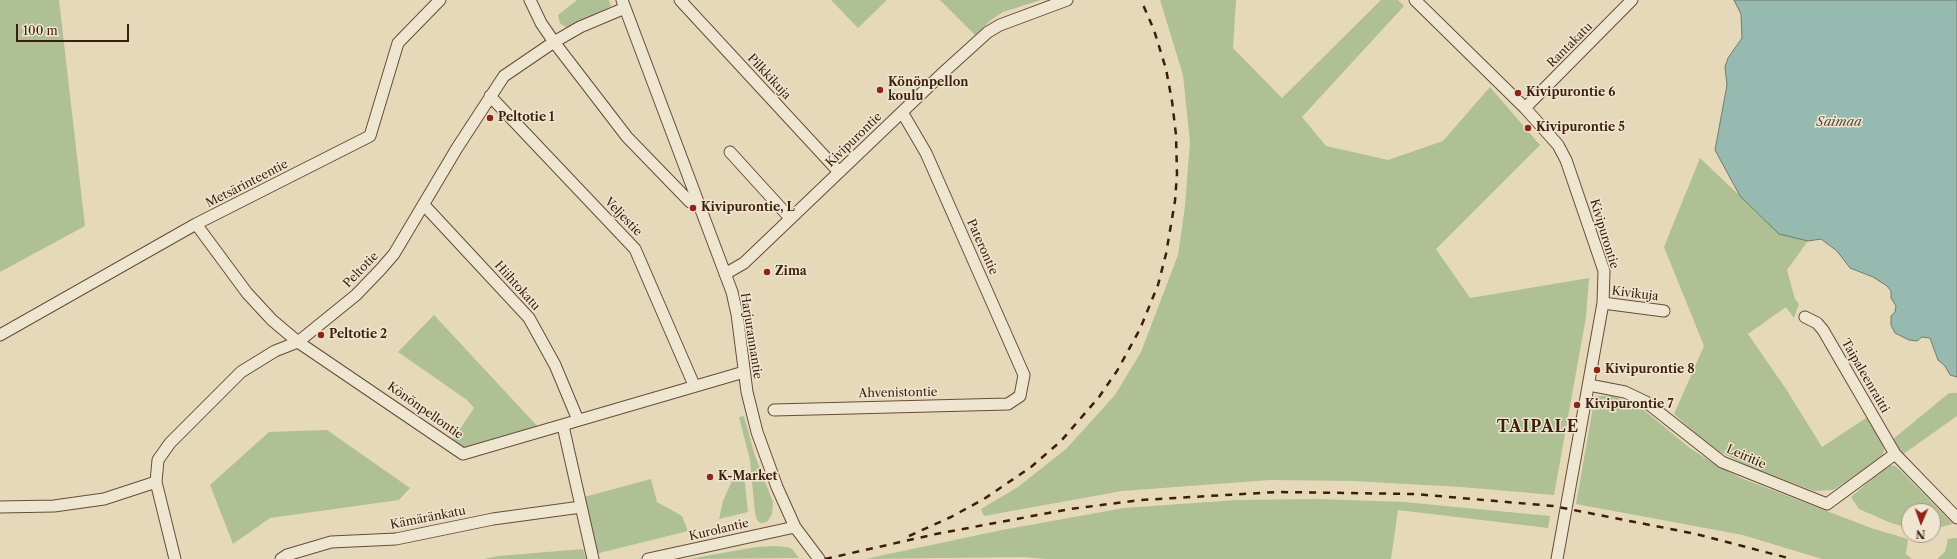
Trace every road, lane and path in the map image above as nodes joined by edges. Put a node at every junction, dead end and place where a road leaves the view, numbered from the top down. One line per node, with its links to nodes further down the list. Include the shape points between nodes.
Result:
1 (440, 0): 17 (street, Metsärinteentie, via 398,43 370,136)
2 (530, 0): 8 (street)
3 (680, 0): 13 (street, Pilkkikuja)
4 (1067, 0): 11 (street, Kivipurontie, via 1000,24 988,32)
5 (1415, 0): 10 (street, Kivipurontie)
6 (1628, 2): 10 (street, Rantakatu)
7 (624, 4): 8 (street, Peltotie); 14 (street, Harjurannantie)
8 (554, 42): 9 (street, Peltotie, via 504,76); 14 (street, via 627,137 690,202)
9 (490, 96): 15 (street, Peltotie); 25 (street, Veljestie, via 635,249)
10 (1525, 108): 19 (street, Kivipurontie, via 1558,145 1566,160 1604,271)
11 (902, 112): 13 (street, Kivipurontie); 27 (street, Paterontie, via 926,153 1024,375)
12 (730, 152): 16 (street)
13 (839, 172): 16 (street, Kivipurontie)
14 (697, 201): 18 (street, Harjurannantie)
15 (424, 205): 23 (street, Peltotie, via 394,254 381,269 356,295); 29 (street, Hiihtokatu, via 529,318 555,365)
16 (790, 218): 18 (street, Kivipurontie, via 744,263)
17 (196, 224): 22 (street, Metsärinteentie); 23 (street, Könönpellontie, via 247,293 272,320)
18 (726, 274): 24 (street, Harjurannantie, via 737,314)
19 (1603, 303): 20 (street, Kivikuja); 26 (street, Kivipurontie)
20 (1664, 311)
21 (1805, 317): 31 (street, Taipaleenraitti, via 1817,323 1823,330)
22 (0, 334)
23 (298, 342): 30 (street, Könönpellontie, via 463,454); 32 (street, Peltotie, via 275,351 241,372 170,443 158,460)
24 (744, 372): 25 (street, Könönpellontie); 36 (street, Harjurannantie, via 757,432)
25 (694, 385): 29 (street, Könönpellontie)
26 (1589, 385): 31 (street, Leiritie, via 1625,392 1646,402 1722,462 1827,504); 42 (street, Kivipurontie)
27 (1020, 396): 28 (street, Ahvenistontie, via 1008,404)
28 (774, 410)
29 (578, 420): 30 (street, Könönpellontie)
30 (563, 426): 34 (street)
31 (1895, 454): 35 (street, Taipaleenraitti)
32 (156, 482): 33 (street, via 104,499 54,506); 37 (street, Peltotie)
33 (0, 507)
34 (581, 507): 38 (street, Kämäränkatu, via 493,519 396,539 331,542); 39 (street)
35 (1957, 518)
36 (795, 527): 40 (street, Kurolantie); 41 (street, Harjurannantie)
37 (175, 559)
38 (281, 559)
39 (593, 559)
40 (648, 559)
41 (819, 559)
42 (1557, 559)

